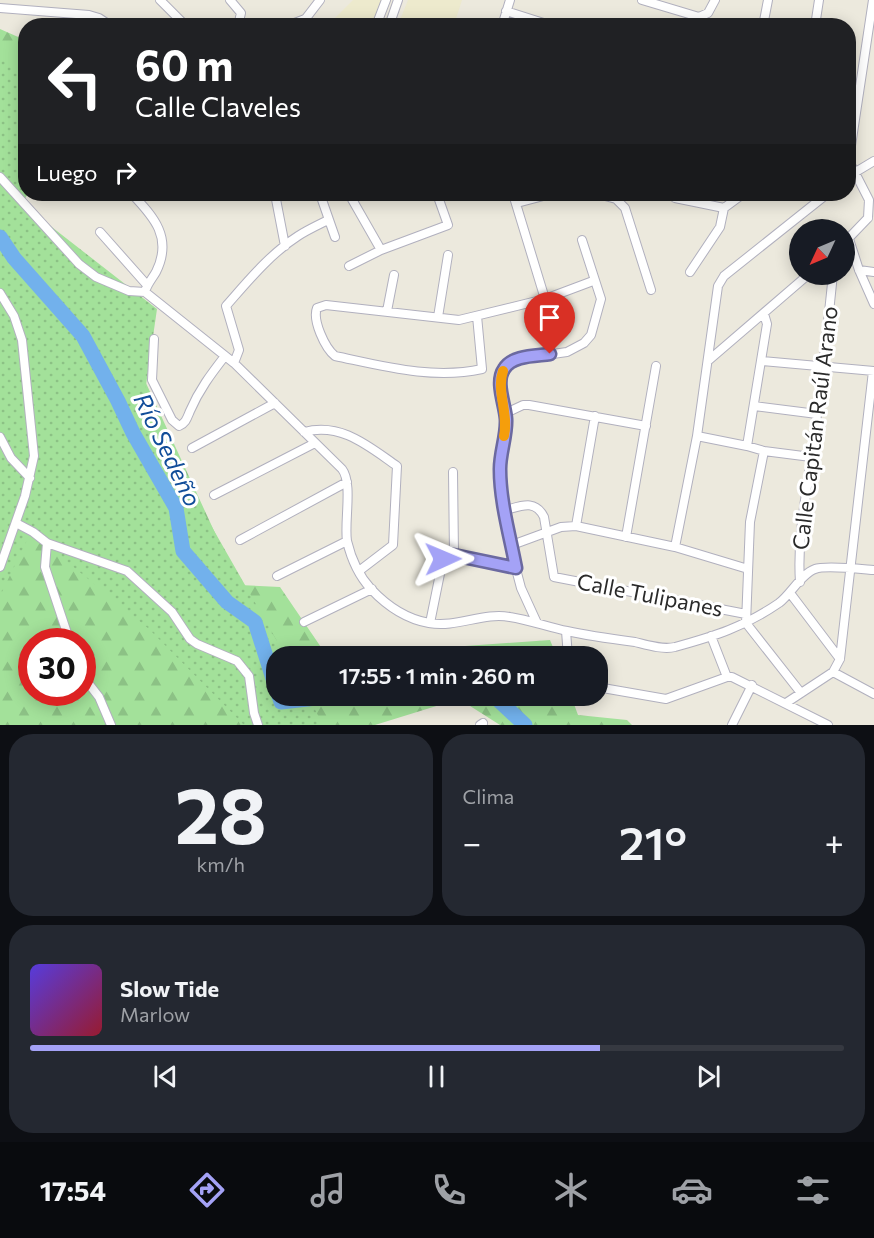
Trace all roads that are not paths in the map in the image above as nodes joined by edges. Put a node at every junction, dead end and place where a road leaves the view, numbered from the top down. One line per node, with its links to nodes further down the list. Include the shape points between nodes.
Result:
1 (160, 0): 15 (street)
2 (230, 0): 16 (street, via 241,13)
3 (320, 0): 17 (street)
4 (386, 0): 18 (street)
5 (398, 0): 19 (street)
6 (510, 0): 13 (street)
7 (642, 0): 8 (street, via 699,17 708,14)
8 (716, 0)
9 (768, 0): 22 (street)
10 (819, 0): 23 (street)
11 (873, 0): 24 (street)
12 (0, 8): 14 (street)
13 (506, 11): 20 (street); 21 (street)
14 (99, 18)
15 (178, 18)
16 (239, 18)
17 (305, 18)
18 (379, 18)
19 (392, 18)
20 (504, 18)
21 (528, 18)
22 (765, 18)
23 (816, 18)
24 (856, 113)
25 (874, 161): 26 (street)
26 (856, 172)
27 (0, 177): 29 (street)
28 (856, 180): 43 (street, via 869,200)
29 (18, 197)
30 (22, 201): 61 (street, via 79,264 96,277 129,291)
31 (139, 201): 61 (street, via 160,228 162,242 156,271)
32 (276, 201): 49 (street)
33 (322, 201): 44 (street)
34 (353, 201): 50 (street)
35 (439, 201): 50 (street, via 448,225)
36 (525, 201): 41 (street)
37 (618, 201): 62 (street, via 625,208)
38 (690, 201): 42 (street)
39 (734, 201): 42 (street)
40 (818, 201): 72 (street, via 720,280)
41 (517, 203): 64 (street)
42 (724, 208): 55 (street, via 720,227)
43 (871, 218): 46 (street)
44 (328, 220): 47 (street); 49 (street)
45 (100, 232): 61 (street)
46 (855, 233)
47 (335, 237)
48 (582, 240): 58 (street)
49 (285, 246): 74 (street, via 226,306 239,350)
50 (381, 250): 53 (street)
51 (448, 255): 69 (street)
52 (855, 260): 54 (street)
53 (349, 266)
54 (859, 270): 56 (street); 65 (street)
55 (690, 272)
56 (874, 272)
57 (394, 275): 66 (street)
58 (594, 281): 64 (street); 80 (street, via 601,299 589,339 567,351 517,359 504,368 501,383)
59 (797, 285): 67 (street)
60 (832, 285): 76 (street, Calle Capitán Raúl Arano)
61 (146, 289): 71 (street)
62 (651, 290)
63 (0, 294): 93 (street, via 14,316 22,340 34,456)
64 (544, 299): 68 (street)
65 (874, 304)
66 (387, 311): 68 (street, via 326,304 317,308 315,316 332,354 408,371 458,373 482,369); 69 (street)
67 (764, 314): 72 (street); 73 (street, via 767,324)
68 (477, 316): 69 (street, via 459,320)
69 (438, 317)
70 (154, 339): 71 (street, via 152,380 179,426 186,422 208,378)
71 (225, 356): 74 (street)
72 (709, 360): 85 (street)
73 (762, 361): 76 (street); 79 (street)
74 (234, 363): 78 (street)
75 (656, 366): 83 (street)
76 (823, 366): 77 (street); 81 (street, Calle Capitán Raúl Arano)
77 (874, 371): 110 (street)
78 (275, 403): 84 (street); 89 (street)
79 (754, 406): 81 (street); 88 (street)
80 (506, 413): 82 (street, via 529,405); 96 (street, via 500,482)
81 (817, 414): 91 (street, Calle Capitán Raúl Arano)
82 (595, 416): 83 (street); 98 (street)
83 (646, 426): 100 (street)
84 (304, 432): 87 (street); 112 (street, via 325,429 348,434 397,466 393,545)
85 (697, 436): 88 (street); 105 (street)
86 (0, 437): 93 (street, via 11,458)
87 (315, 443): 94 (street, via 345,473); 95 (street)
88 (747, 446): 90 (street)
89 (192, 448)
90 (764, 451): 91 (street); 109 (street, via 750,522)
91 (811, 457): 114 (street, Calle Capitán Raúl Arano)
92 (453, 472): 106 (street)
93 (30, 478): 97 (street)
94 (347, 482): 101 (street); 102 (street)
95 (214, 495)
96 (506, 510): 99 (street, via 527,504 537,507); 104 (street)
97 (16, 523): 103 (street); 107 (street)
98 (576, 526): 99 (street); 100 (street)
99 (547, 533): 104 (street); 117 (street, Calle Tulipanes, via 554,577)
100 (626, 537): 105 (street)
101 (240, 540)
102 (347, 541): 112 (street); 113 (street)
103 (47, 543): 122 (street, via 45,567); 136 (street, via 132,574 172,612 190,639 237,661 249,676)
104 (512, 545): 108 (street)
105 (675, 547): 109 (street)
106 (450, 556): 108 (street); 119 (street, via 443,559)
107 (0, 567)
108 (516, 568): 120 (street)
109 (748, 569): 117 (street)
110 (850, 569): 111 (street); 114 (street, via 818,568); 126 (street)
111 (874, 570)
112 (359, 571): 115 (street)
113 (277, 576)
114 (800, 582): 116 (street)
115 (372, 589): 118 (street); 119 (street, via 403,615)
116 (790, 593): 121 (street); 126 (street)
117 (746, 614): 121 (street)
118 (304, 622)
119 (430, 623): 120 (street, via 450,624 499,616)
120 (537, 623): 123 (street)
121 (746, 623): 124 (street); 132 (street)
122 (65, 628)
123 (566, 631): 124 (street, via 670,648); 125 (street)
124 (711, 636): 128 (street)
125 (567, 646)
126 (840, 659): 127 (street)
127 (834, 672): 132 (street); 133 (street)
128 (727, 676): 129 (street); 130 (street, via 666,699)
129 (752, 685): 134 (street); 137 (street)
130 (608, 689)
131 (96, 693): 135 (street)
132 (801, 693): 134 (street)
133 (874, 694)
134 (786, 703): 138 (street)
135 (111, 725)
136 (258, 725)
137 (732, 725)
138 (828, 725)

